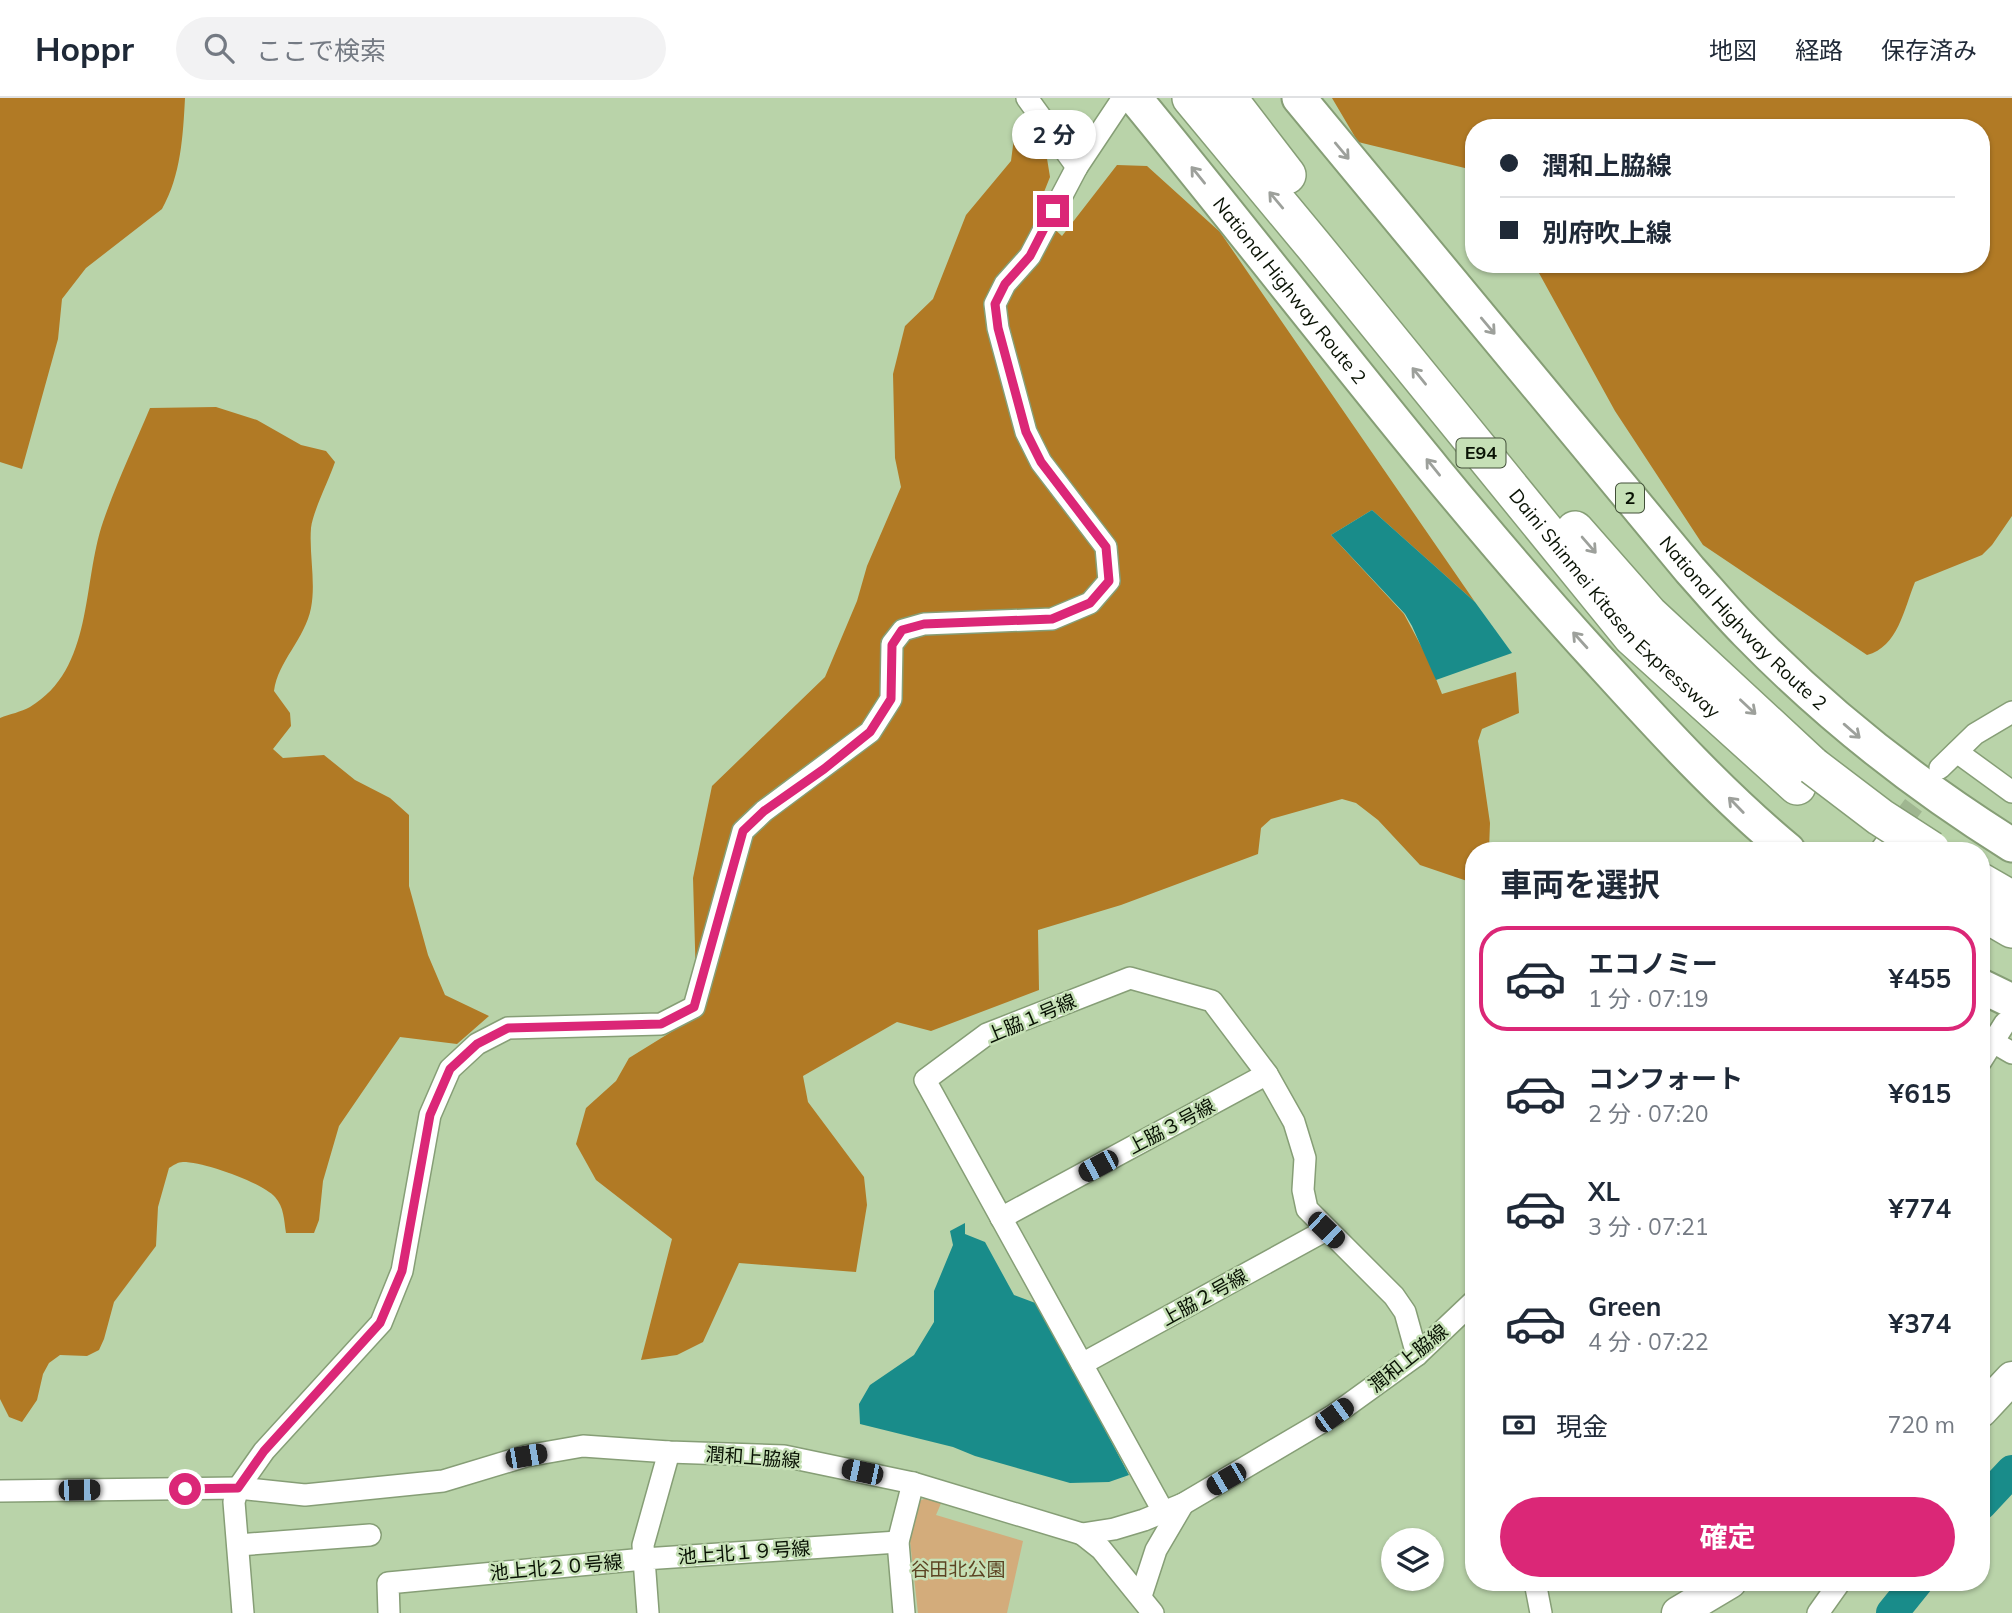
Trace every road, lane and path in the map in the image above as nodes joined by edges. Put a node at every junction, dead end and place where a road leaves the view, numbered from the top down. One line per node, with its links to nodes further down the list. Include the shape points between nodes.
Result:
1 (1027, 98): 7 (street)
2 (1123, 98): 7 (street)
3 (1135, 98): 14 (highway, National Highway Route 2, one-way to 3, via 1745,815 1671,738 1520,573)
4 (1191, 98): 11 (highway, Daini Shinmei Kitasen Expressway / E94, one-way to 4, via 1632,637)
5 (1228, 98): 11 (highway, Daini Shinmei Kitasen Expressway / E94, one-way to 11, via 1548,499 1648,614)
6 (1299, 98): 16 (highway, National Highway Route 2 / 2, one-way to 16, via 1746,632 1860,737)
7 (1077, 167): 36 (street, via 1030,256 1005,284 995,304 1026,432 1041,462 1106,547 1109,581 1090,603 1052,619 924,624 902,630 892,645 891,699 870,732 743,831 694,1007 661,1024 508,1028 477,1044 450,1069 430,1115 402,1271 380,1323 264,1451)
8 (2012, 712): 9 (street, via 1975,734)
9 (1957, 752): 10 (street); 12 (street)
10 (1940, 768)
11 (1805, 776): 13 (highway, Daini Shinmei Kitasen Expressway / E94); 15 (highway, Daini Shinmei Kitasen Expressway / E94, bridge)
12 (2012, 792)
13 (1889, 841)
14 (1778, 842)
15 (1919, 842)
16 (2012, 845)
17 (1990, 887): 18 (highway)
18 (2012, 900)
19 (1990, 916): 20 (highway)
20 (2012, 929)
21 (1990, 995): 22 (highway)
22 (2008, 1012): 23 (street)
23 (1990, 1034)
24 (1990, 1040): 25 (street)
25 (2012, 1052)
26 (1267, 1074): 27 (street, 上脇３号線); 27 (street, 上脇１号線, via 1212,1001 1130,978 987,1034 925,1080); 28 (street, 上脇１号線, via 1294,1122 1305,1158 1307,1209)
27 (1001, 1218): 31 (street, 上脇１号線)
28 (1326, 1230): 30 (street, 上脇１号線, via 1394,1296 1405,1312); 31 (street, 上脇２号線)
29 (1465, 1310): 30 (street, 潤和上脇線)
30 (1417, 1355): 38 (street, 潤和上脇線, via 1334,1415)
31 (1082, 1364): 39 (street, 上脇１号線)
32 (2012, 1377): 33 (main road)
33 (1990, 1401)
34 (669, 1452): 35 (street, 潤和上脇線, via 784,1456); 36 (street, 潤和上脇線, via 583,1446 526,1456 443,1481 305,1495); 44 (street, 池上北２０号線, via 642,1545)
35 (913, 1483): 40 (street, 潤和上脇線); 42 (street)
36 (238, 1488): 37 (street, 潤和上脇線); 43 (street, via 234,1502)
37 (0, 1491)
38 (1183, 1504): 39 (street, 潤和上脇線); 48 (street, via 1156,1550)
39 (1163, 1511): 40 (street, 潤和上脇線, via 1114,1529)
40 (1083, 1534): 48 (street)
41 (370, 1535): 43 (street)
42 (898, 1542): 44 (street, 池上北１９号線); 52 (street)
43 (238, 1545): 49 (street)
44 (644, 1559): 50 (street, 池上北２０号線, via 388,1583); 51 (street)
45 (1537, 1591): 53 (street)
46 (1715, 1591): 54 (main road)
47 (1834, 1591): 55 (street)
48 (1147, 1604)
49 (243, 1613)
50 (389, 1613)
51 (648, 1613)
52 (904, 1613)
53 (1541, 1613)
54 (1678, 1613)
55 (1818, 1613)

